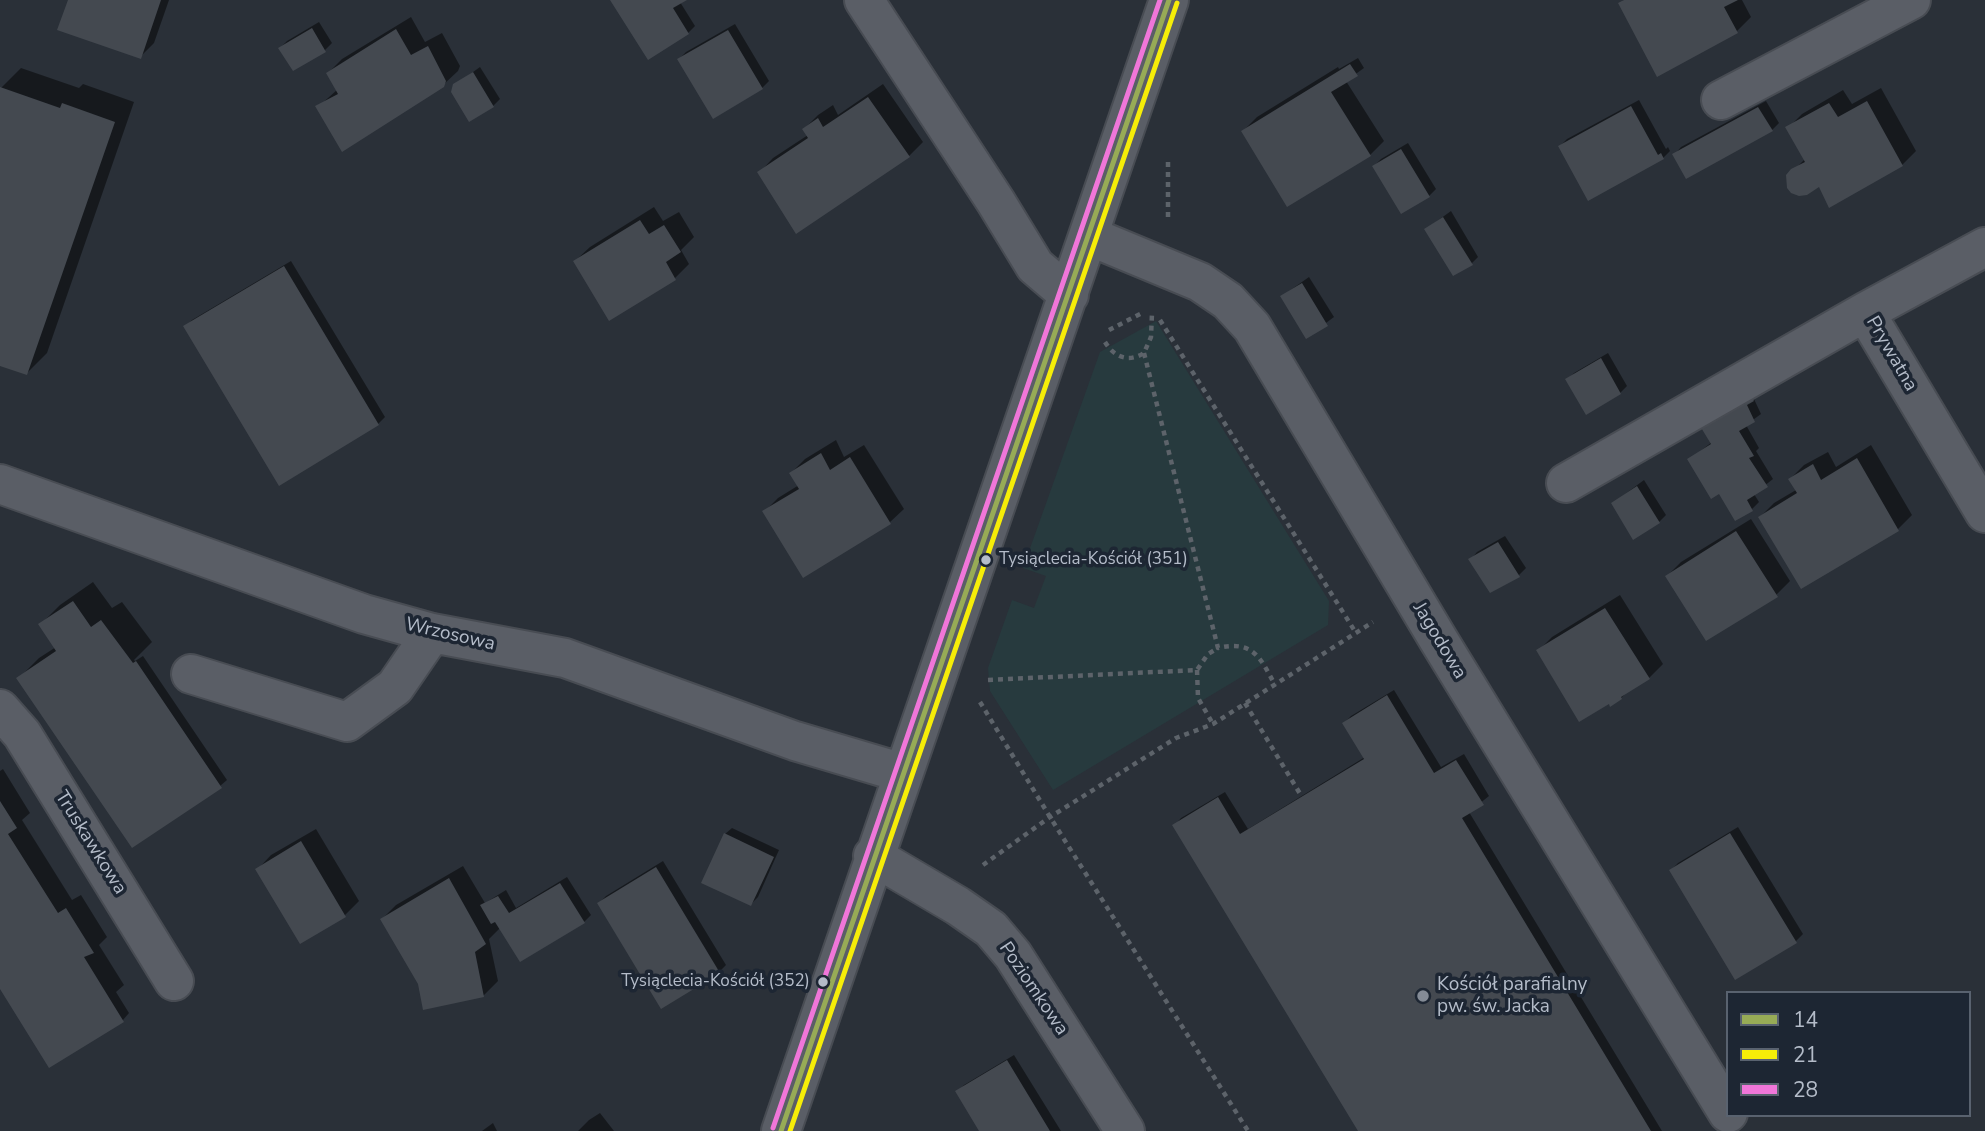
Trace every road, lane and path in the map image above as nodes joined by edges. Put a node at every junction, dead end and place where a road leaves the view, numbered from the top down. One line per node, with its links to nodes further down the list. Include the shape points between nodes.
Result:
1 (864, 0): 7 (street, via 1035,266)
2 (1169, 0): 5 (street)
3 (1911, 0): 4 (street)
4 (1721, 100)
5 (1089, 236): 7 (street); 14 (street, Jagodowa, via 1200,282 1252,327)
6 (1985, 247): 9 (street, Prywatna)
7 (1069, 295): 26 (street)
8 (1152, 308): 10 (path, via 1151,337); 10 (path, via 1102,334 1117,356 1132,358); 16 (path)
9 (1865, 312): 11 (street); 13 (street, Prywatna)
10 (1144, 353): 17 (path)
11 (1566, 483)
12 (0, 484): 15 (street, Wrzosowa, via 364,614)
13 (1985, 513)
14 (1412, 597): 16 (path); 32 (street, Jagodowa)
15 (432, 633): 19 (street, via 395,687 347,722); 26 (street, Wrzosowa, via 565,658 795,741)
16 (1356, 634): 21 (path)
17 (1218, 648): 18 (path); 21 (path, via 1245,646 1262,662)
18 (1197, 670): 20 (path); 25 (path, via 1198,698)
19 (191, 674)
20 (982, 680)
21 (1275, 685): 23 (path)
22 (977, 698): 28 (path)
23 (1245, 704): 25 (path); 27 (path)
24 (0, 709): 31 (street, Truskawkowa, via 22,734)
25 (1213, 724): 28 (path, via 1176,738)
26 (903, 773): 29 (street)
27 (1302, 797)
28 (1050, 817): 30 (path); 35 (path)
29 (873, 856): 33 (street); 34 (street, Poziomkowa, via 991,929 1020,964)
30 (978, 869)
31 (174, 981)
32 (1726, 1111)
33 (781, 1131)
34 (1125, 1131)
35 (1248, 1131)

